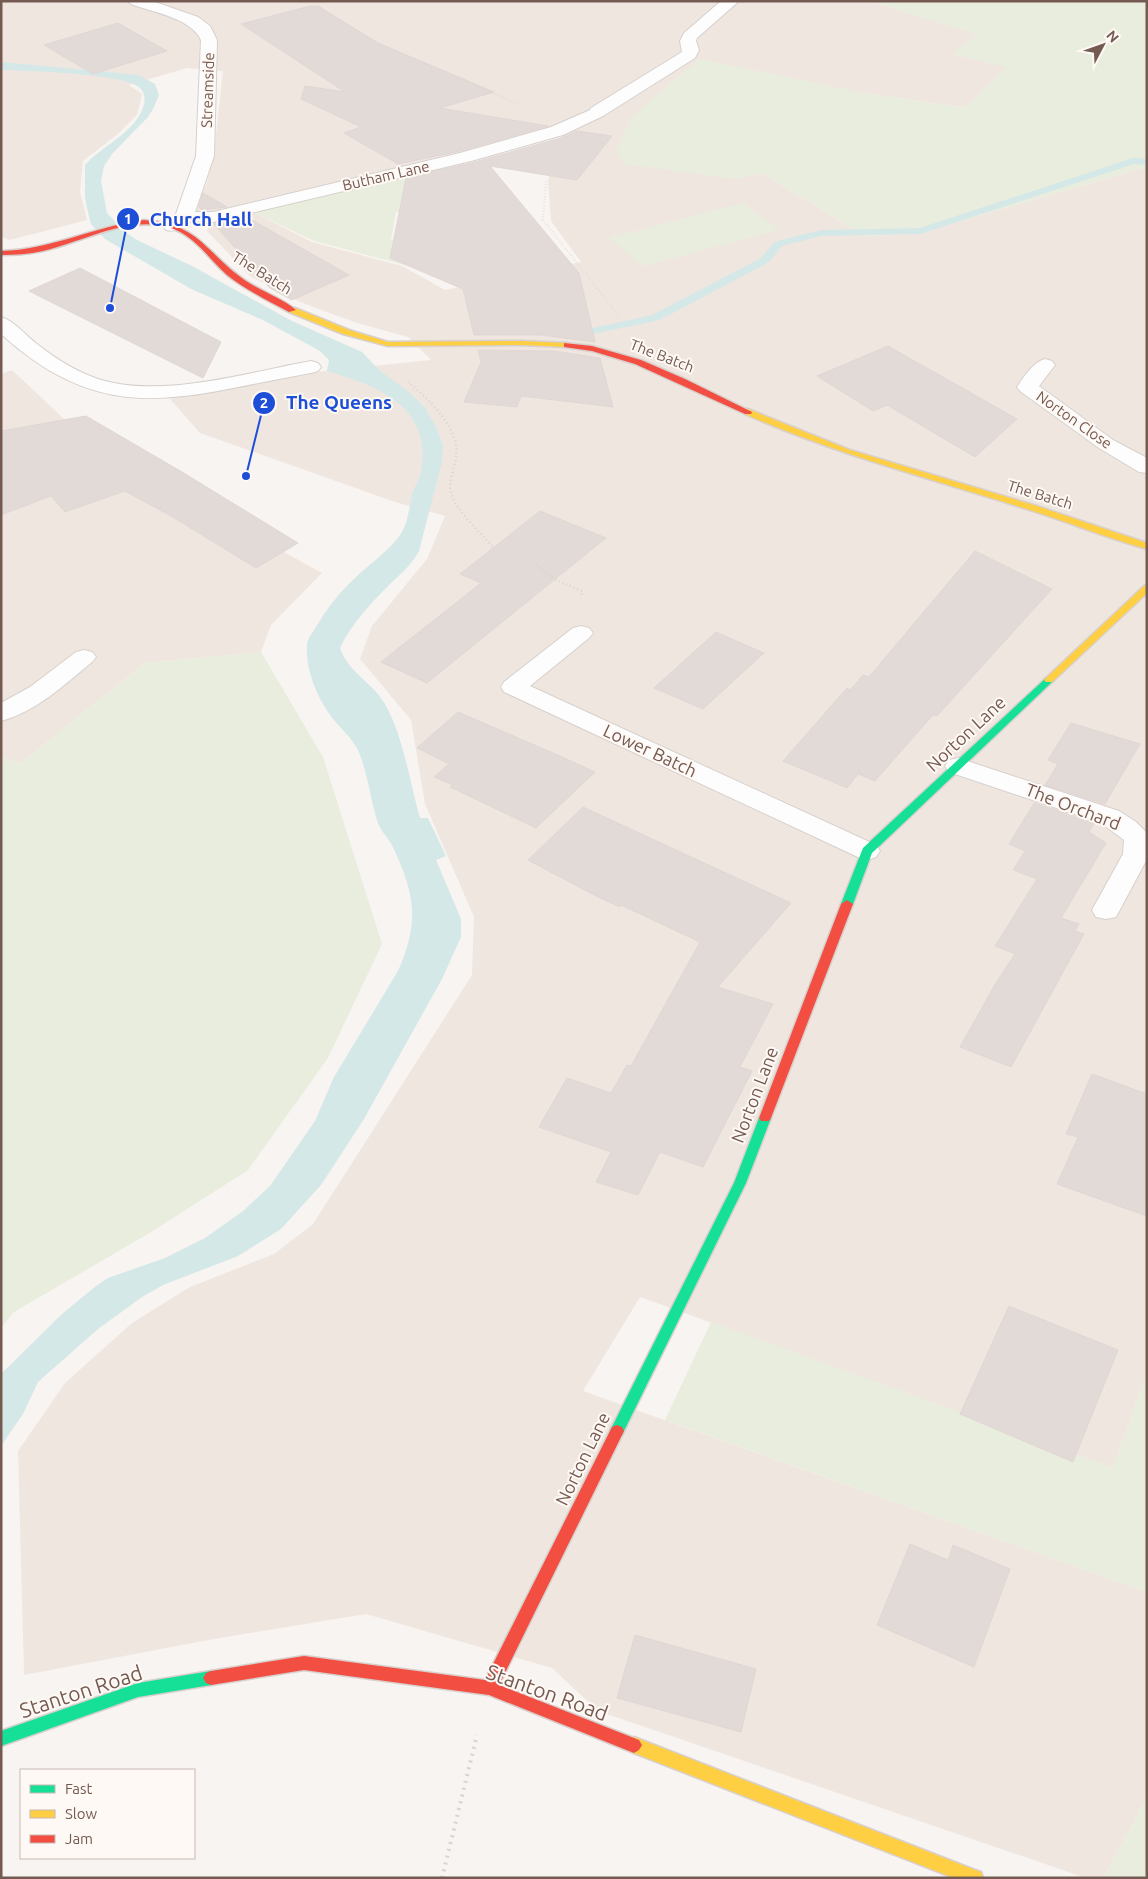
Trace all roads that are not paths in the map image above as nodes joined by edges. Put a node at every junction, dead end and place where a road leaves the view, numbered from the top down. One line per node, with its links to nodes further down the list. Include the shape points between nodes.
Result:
1 (731, 1): 3 (street, Butham Lane, via 690,36 688,41 692,50 689,55 597,112 557,131 465,157 212,217)
2 (141, 2): 3 (street, Streamside, via 192,20 204,29 210,40 205,156 197,183)
3 (178, 221): 4 (street, via 130,225 42,248); 9 (street, The Batch, via 229,272 255,290 310,318 364,338 386,344 413,345 566,344 610,352 681,378 782,428 856,455 1056,514)
4 (4, 254)
5 (1, 323): 7 (street, via 37,355 68,374 120,391 144,394 177,391)
6 (1045, 365): 8 (street, Norton Close, via 1027,387 1106,444)
7 (311, 367)
8 (1147, 467)
9 (1147, 546)
10 (1147, 588): 14 (street, Norton Lane)
11 (581, 633): 15 (street, Lower Batch, via 513,687)
12 (84, 657): 13 (street, via 39,692)
13 (1, 713)
14 (958, 766): 15 (street, Norton Lane); 16 (street, The Orchard, via 1110,818 1127,828 1137,838 1136,854)
15 (867, 851): 17 (street, Norton Lane, via 740,1183)
16 (1106, 910)
17 (489, 1688): 18 (street, Stanton Road, via 304,1662 138,1690); 19 (street, Stanton Road)
18 (1, 1739)
19 (975, 1878)

